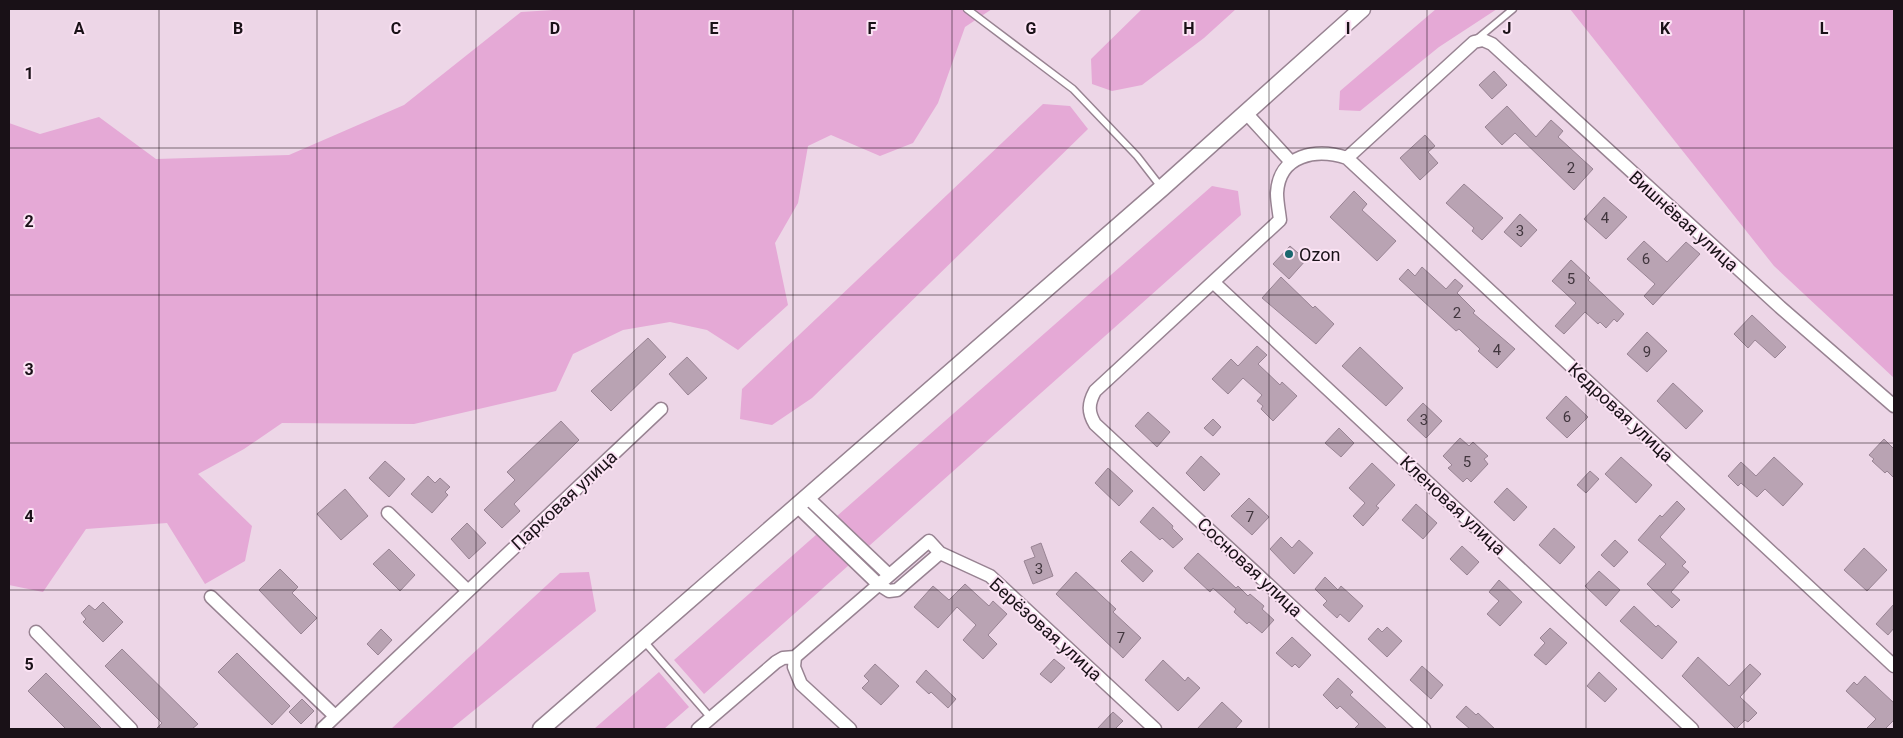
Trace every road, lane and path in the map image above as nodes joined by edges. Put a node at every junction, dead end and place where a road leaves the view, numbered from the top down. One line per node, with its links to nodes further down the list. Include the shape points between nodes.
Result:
1 (967, 9): 8 (lane, via 1073,89 1137,156)
2 (1362, 9): 5 (street)
3 (1512, 9): 4 (lane)
4 (1474, 42): 6 (street); 10 (street, Вишнёвая улица, via 1483,40 1492,44 1772,301)
5 (1247, 114): 7 (street); 8 (street)
6 (1348, 158): 7 (street, via 1326,153 1308,154); 22 (street, Кедровая улица)
7 (1291, 162): 9 (street, via 1280,178 1277,192 1280,220)
8 (1162, 188): 12 (street)
9 (1213, 282): 31 (street, Сосновая улица, via 1095,391 1089,407 1091,416); 32 (street, Кленовая улица)
10 (1894, 406)
11 (661, 409): 17 (street, Парковая улица)
12 (802, 502): 15 (street); 16 (street); 20 (street)
13 (388, 513): 17 (street)
14 (940, 553): 15 (street, Берёзовая улица, via 929,541); 16 (street, via 897,590 889,591); 30 (street, Берёзовая улица, via 990,576)
15 (889, 575): 16 (street)
16 (878, 584): 21 (street)
17 (468, 591): 23 (street, Парковая улица)
18 (211, 597): 23 (street)
19 (36, 632): 25 (street)
20 (643, 640): 24 (lane); 27 (street)
21 (795, 656): 24 (street, via 776,662); 29 (street, via 794,667 801,684)
22 (1894, 666)
23 (335, 716): 26 (street, Парковая улица)
24 (711, 718): 28 (street)
25 (131, 729)
26 (322, 729)
27 (541, 729)
28 (698, 729)
29 (850, 729)
30 (1155, 729)
31 (1424, 729)
32 (1692, 729)

